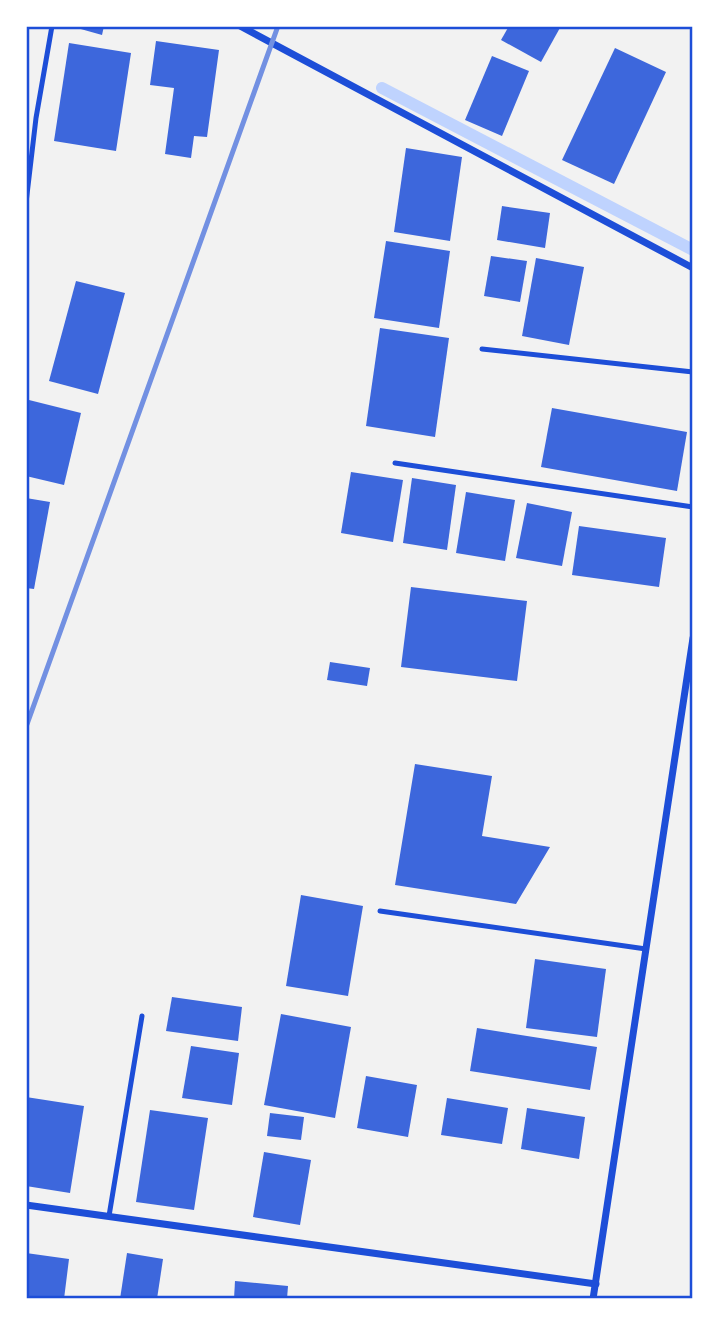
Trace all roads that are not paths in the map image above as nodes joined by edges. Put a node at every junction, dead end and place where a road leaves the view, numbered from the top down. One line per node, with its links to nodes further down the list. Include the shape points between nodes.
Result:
1 (52, 26): 3 (lane)
2 (240, 26): 4 (street)
3 (26, 203)
4 (693, 268)
5 (482, 349): 6 (lane)
6 (693, 373)
7 (396, 463): 8 (lane)
8 (693, 507)
9 (693, 638): 11 (street)
10 (380, 911): 11 (lane)
11 (646, 949): 15 (street)
12 (142, 1016): 14 (lane)
13 (26, 1205): 14 (street)
14 (109, 1216): 15 (street)
15 (596, 1284): 16 (street)
16 (593, 1299)

